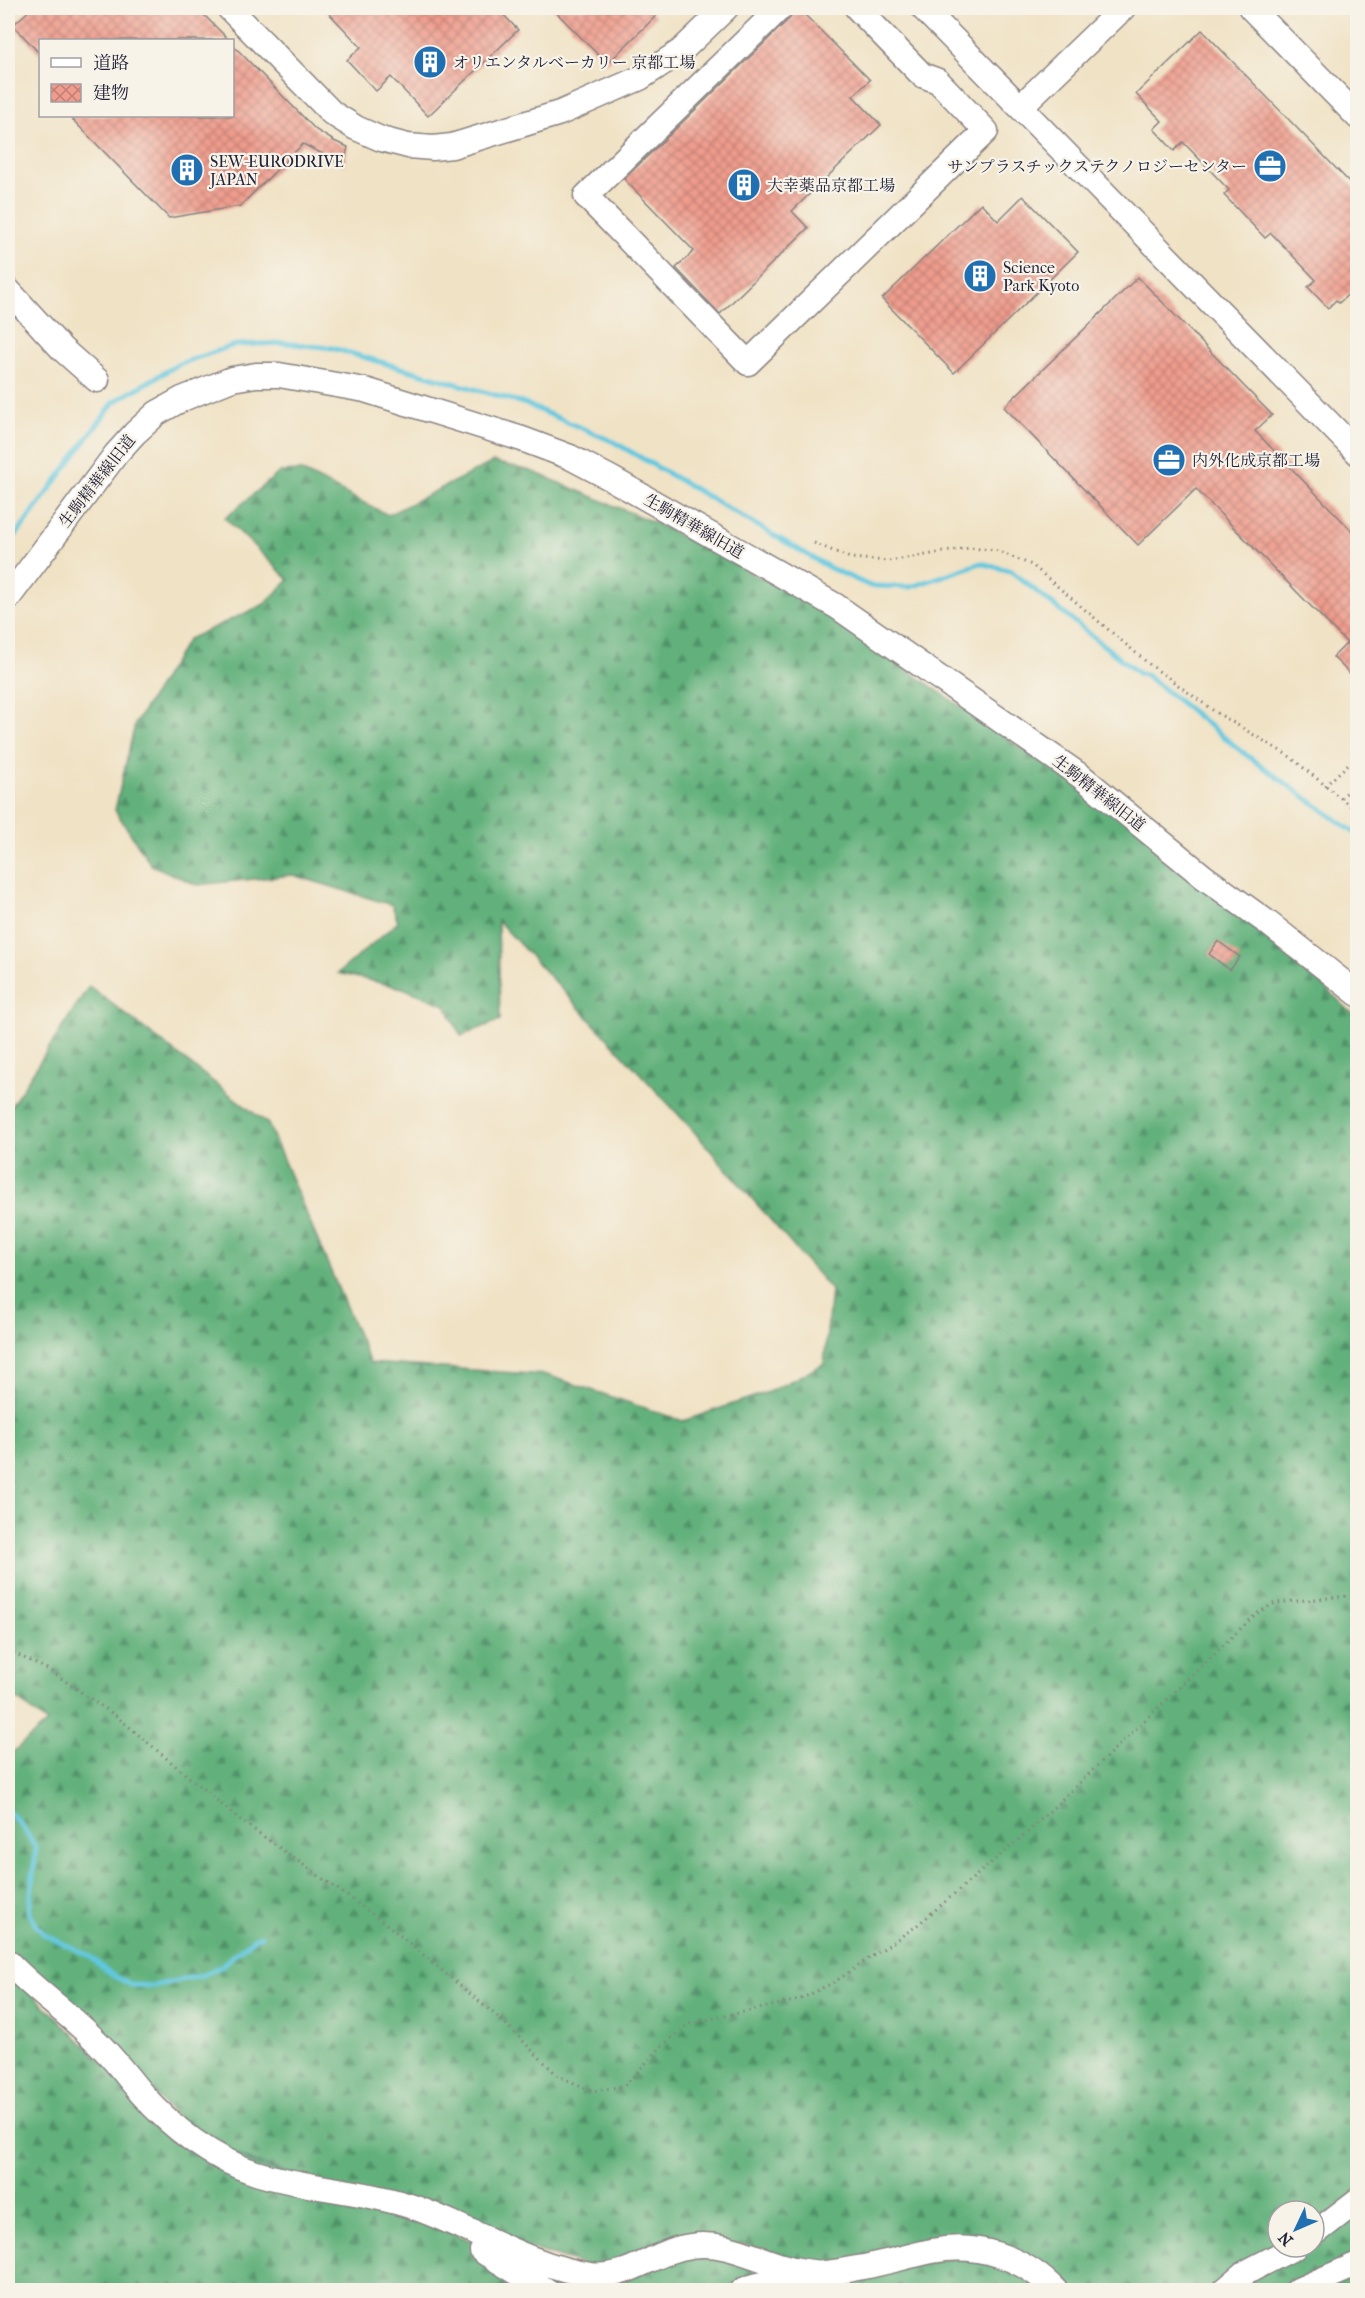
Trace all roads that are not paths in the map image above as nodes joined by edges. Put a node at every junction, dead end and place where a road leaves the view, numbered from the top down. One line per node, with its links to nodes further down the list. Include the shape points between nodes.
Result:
1 (229, 8): 2 (street, via 332,113 381,139 433,148 452,146 560,113 640,78 681,51)
2 (726, 8)
3 (780, 8): 9 (street, via 586,196 748,363 986,131)
4 (922, 8): 8 (street)
5 (1124, 8): 10 (street)
6 (1251, 8): 11 (street)
7 (866, 11): 9 (street, via 922,75)
8 (967, 53): 9 (street); 10 (street)
9 (938, 81)
10 (1020, 107): 14 (street)
11 (1358, 117)
12 (8, 290): 13 (street, via 62,349)
13 (97, 380)
14 (1358, 453)
15 (8, 598): 16 (street, 生駒精華線旧道, via 116,454 157,413 232,380 279,375 365,390 570,458 836,606 1082,777 1204,877)
16 (1358, 994)
17 (8, 1962): 18 (street, via 98,2042 166,2118 212,2152 255,2172)
18 (366, 2194): 23 (street, via 502,2262); 26 (street, via 434,2215 563,2269 594,2275 624,2272 677,2248 692,2246 724,2246 784,2267 825,2273 959,2248 1002,2256 1045,2280)
19 (1358, 2200): 20 (street)
20 (1326, 2225)
21 (1272, 2259): 27 (street, via 1245,2273)
22 (1358, 2264): 28 (street)
23 (546, 2290)
24 (743, 2290): 25 (street, via 759,2283 782,2282)
25 (813, 2290)
26 (1055, 2290)
27 (1225, 2290)
28 (1298, 2290)

